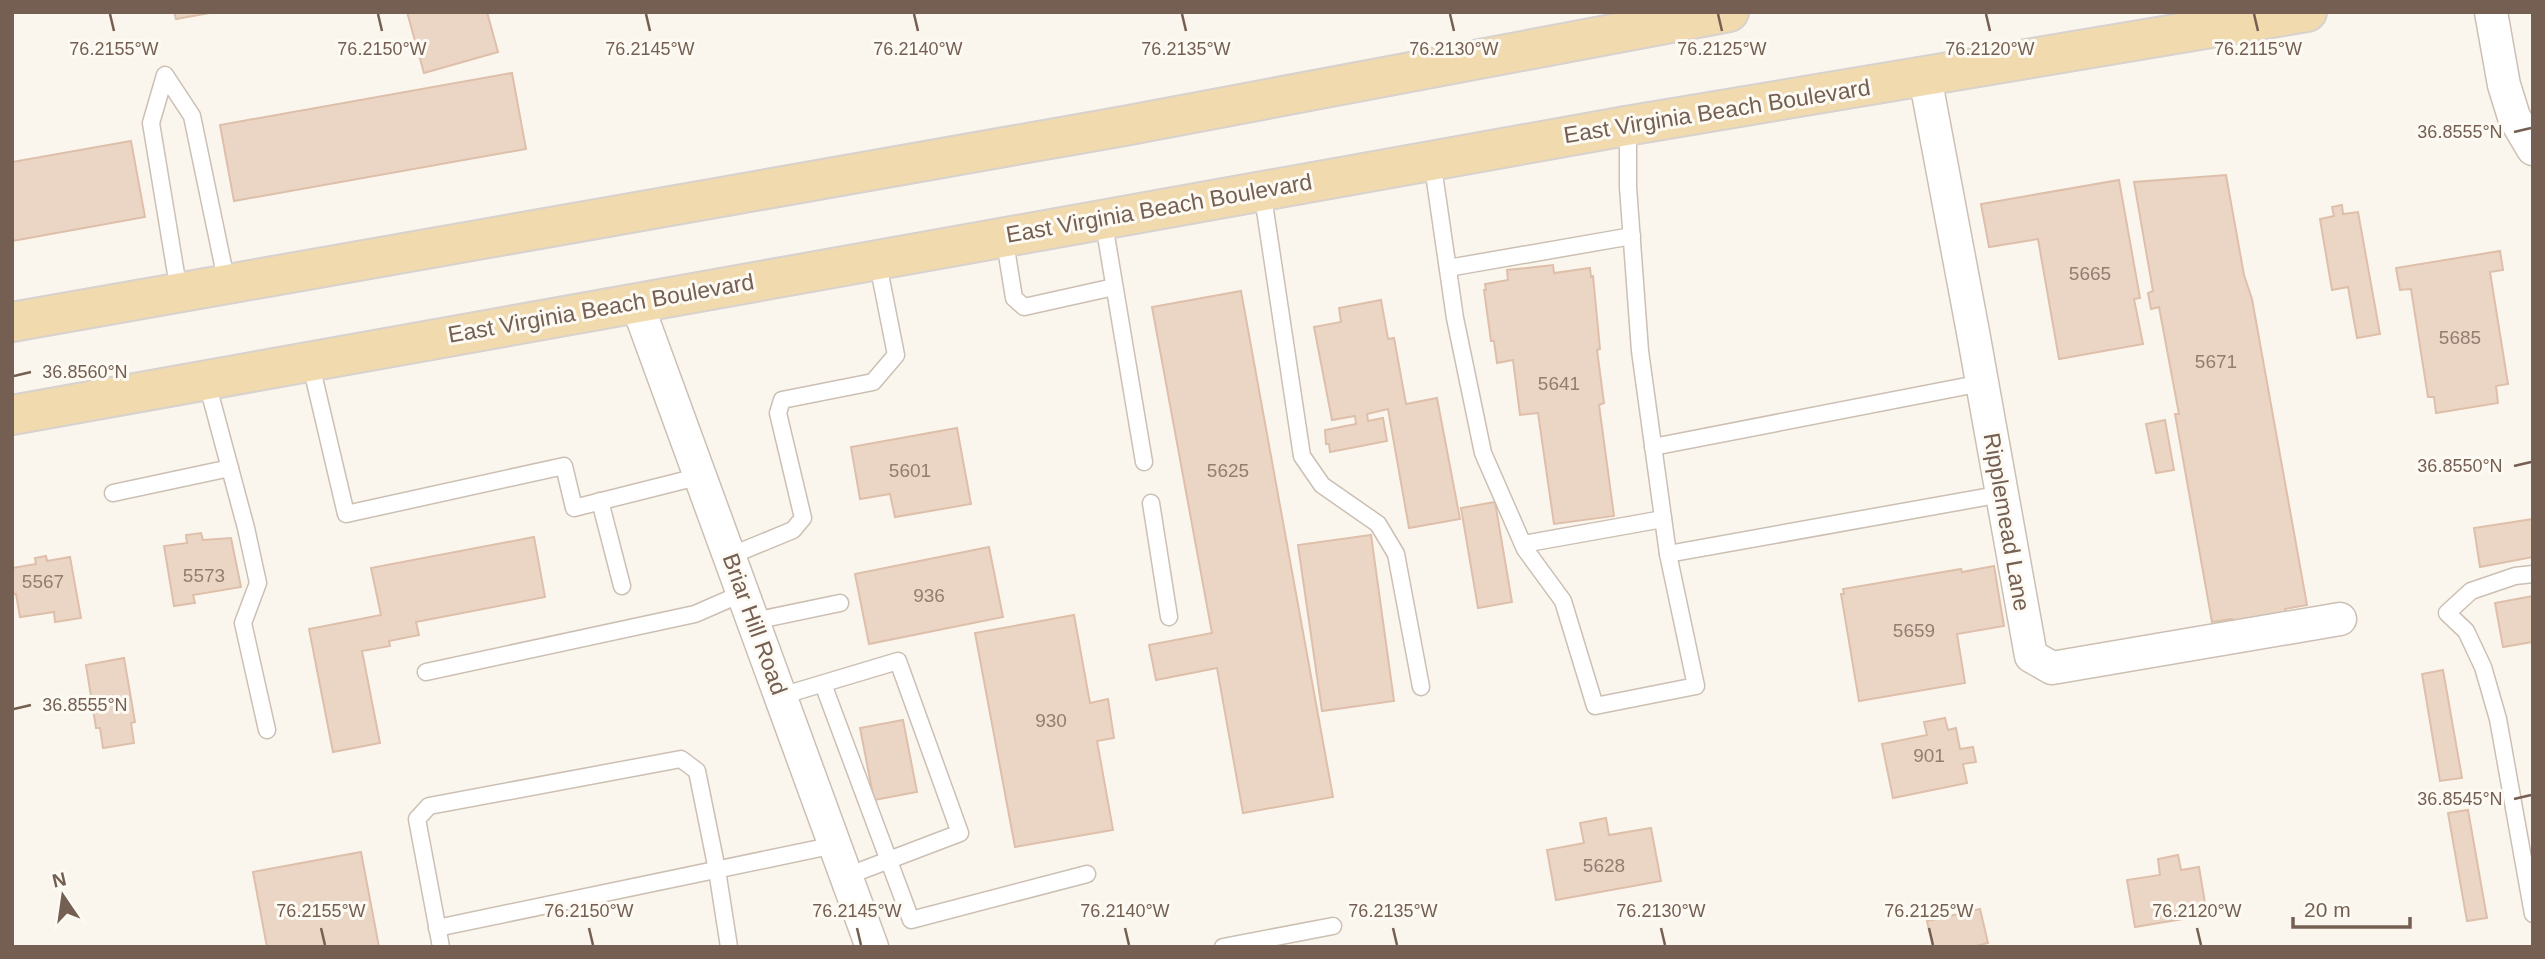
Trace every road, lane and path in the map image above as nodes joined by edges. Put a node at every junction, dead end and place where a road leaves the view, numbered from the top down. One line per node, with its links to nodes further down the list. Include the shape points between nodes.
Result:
1 (1729, 12): 14 (main road, via 1124,126)
2 (2307, 12): 4 (main road, East Virginia Beach Boulevard)
3 (2491, 12): 6 (street, via 2504,85 2514,117)
4 (1925, 77): 5 (main road, East Virginia Beach Boulevard); 21 (street, Ripplemead Lane)
5 (1628, 125): 7 (main road, East Virginia Beach Boulevard); 11 (lane)
6 (2533, 149)
7 (1432, 160): 8 (main road, East Virginia Beach Boulevard); 13 (lane)
8 (1262, 190): 9 (main road, East Virginia Beach Boulevard); 43 (lane, via 1302,456 1321,485 1378,524 1396,554)
9 (1103, 218): 10 (main road, East Virginia Beach Boulevard); 15 (lane)
10 (1004, 236): 12 (main road, East Virginia Beach Boulevard); 15 (lane, via 1014,298 1024,307)
11 (1632, 236): 13 (lane); 23 (lane)
12 (877, 258): 17 (main road, East Virginia Beach Boulevard); 34 (lane, via 896,355 873,382 782,401 779,413 803,518 793,530)
13 (1448, 268): 32 (lane, via 1483,453)
14 (227, 284): 16 (main road); 16 (lane, via 192,116 165,75 151,123)
15 (1114, 287): 24 (lane)
16 (179, 292): 18 (main road)
17 (636, 301): 19 (main road, East Virginia Beach Boulevard); 26 (street, Briar Hill Road)
18 (12, 322)
19 (310, 361): 20 (main road, East Virginia Beach Boulevard); 29 (lane, via 346,514 564,466 574,508)
20 (206, 379): 22 (main road, East Virginia Beach Boulevard); 25 (lane)
21 (1982, 383): 23 (lane); 28 (street, Ripplemead Lane)
22 (12, 415)
23 (1653, 447): 31 (lane)
24 (1144, 461)
25 (230, 468): 27 (lane); 45 (lane, via 258,583 243,623)
26 (701, 477): 29 (lane); 34 (street, Briar Hill Road)
27 (113, 493)
28 (2002, 494): 33 (lane); 40 (street, Ripplemead Lane, via 2031,656 2052,668)
29 (600, 501): 36 (lane)
30 (1152, 503): 39 (lane)
31 (1663, 519): 32 (lane); 33 (lane)
32 (1522, 544): 33 (lane, via 1563,601 1595,706 1696,686)
33 (1668, 554)
34 (730, 556): 38 (street, Briar Hill Road)
35 (2533, 574): 51 (lane, via 2471,592 2447,613 2466,631 2483,667 2498,719)
36 (622, 586)
37 (839, 603): 38 (lane)
38 (748, 607): 41 (lane, via 695,614); 44 (street, Briar Hill Road)
39 (1169, 617)
40 (2340, 619)
41 (426, 672)
42 (823, 684): 44 (lane); 47 (lane); 47 (lane, via 898,661 960,833)
43 (1421, 687)
44 (781, 696): 46 (street, Briar Hill Road)
45 (267, 730)
46 (835, 845): 48 (lane); 50 (street, Briar Hill Road)
47 (888, 861): 49 (lane, via 911,920); 50 (lane)
48 (717, 870): 53 (lane); 53 (lane, via 697,771 681,759 429,806 417,819); 55 (lane)
49 (1087, 874)
50 (847, 876): 56 (street, Briar Hill Road)
51 (2533, 914)
52 (1333, 926): 57 (lane)
53 (437, 928): 54 (lane)
54 (441, 947)
55 (729, 947)
56 (872, 947)
57 (1223, 947)

